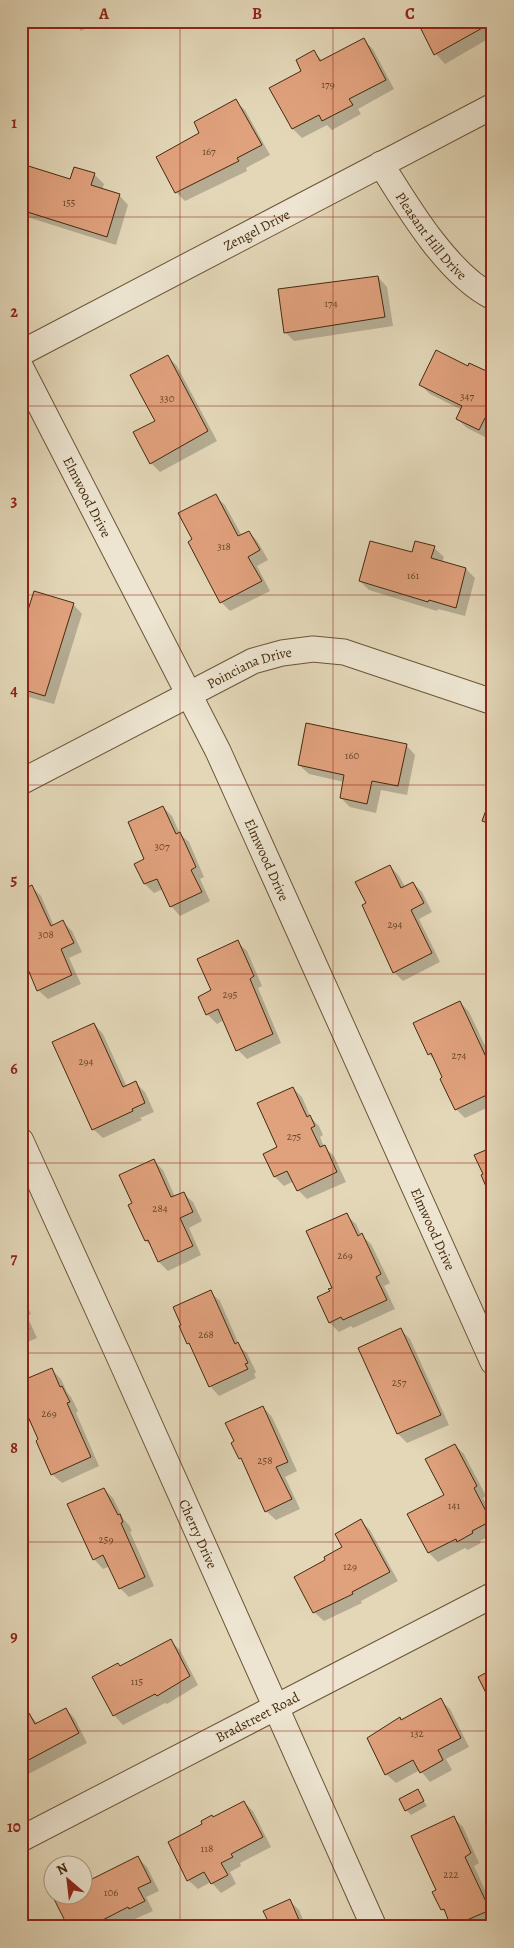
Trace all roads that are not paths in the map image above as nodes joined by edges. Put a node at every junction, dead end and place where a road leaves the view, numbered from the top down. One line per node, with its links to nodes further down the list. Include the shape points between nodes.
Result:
1 (493, 106): 2 (street, Zengel Drive)
2 (381, 164): 3 (street, Pleasant Hill Drive, via 412,215 444,255 477,290); 4 (street, Zengel Drive)
3 (493, 297)
4 (21, 354)
5 (21, 368): 6 (street, Elmwood Drive)
6 (190, 693): 7 (street, Poinciana Drive, via 253,661 313,649 344,652); 8 (street, Poinciana Drive); 10 (street, Elmwood Drive)
7 (493, 702)
8 (21, 782)
9 (21, 1141): 12 (street, Cherry Drive)
10 (493, 1362)
11 (493, 1594): 12 (street, Bradstreet Road)
12 (276, 1709): 13 (street, Bradstreet Road); 14 (street, Cherry Drive)
13 (21, 1839)
14 (374, 1927)

